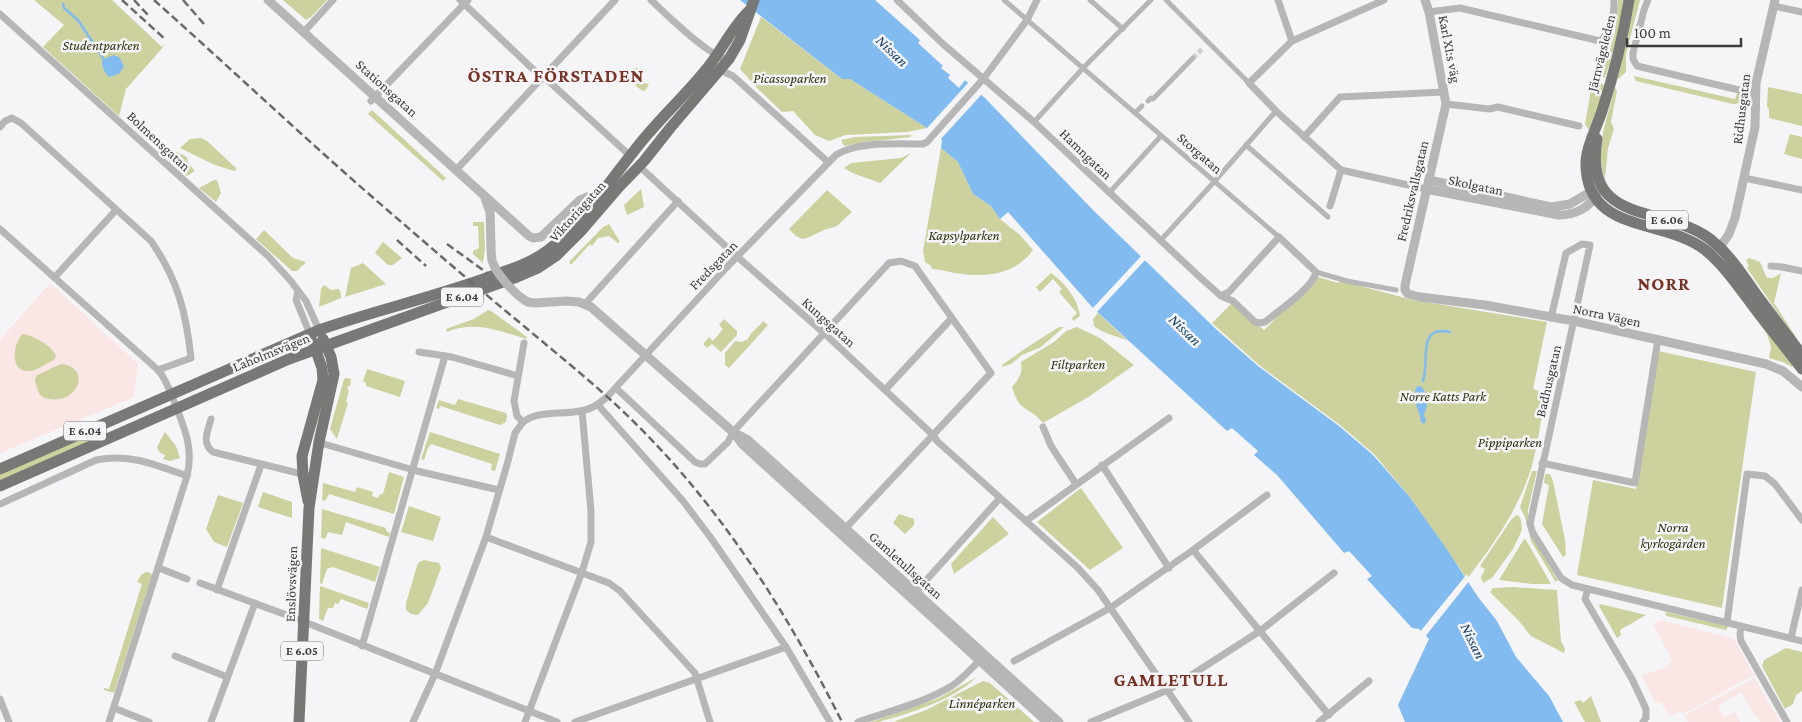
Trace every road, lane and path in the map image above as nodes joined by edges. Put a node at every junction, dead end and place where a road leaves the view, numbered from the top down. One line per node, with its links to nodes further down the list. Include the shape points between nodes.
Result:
1 (268, 0): 25 (street, Stationsgatan)
2 (333, 0): 25 (street)
3 (615, 0): 32 (street)
4 (651, 0): 30 (street)
5 (897, 0): 33 (street, Hamngatan)
6 (1004, 0): 23 (street, Storgatan)
7 (1037, 0): 23 (street)
8 (1090, 0): 24 (street)
9 (1151, 0): 24 (street)
10 (1166, 0): 27 (street)
11 (1278, 0): 26 (street)
12 (1384, 0): 26 (street)
13 (1426, 0): 20 (street, Karl XI:s väg)
14 (1614, 0): 20 (street, via 1611,28 1600,41 1460,8)
15 (1629, 0): 43 (highway, Järnvägsleden, via 1623,36)
16 (1648, 0): 36 (street, via 1633,53 1634,64)
17 (464, 1): 32 (street); 37 (street)
18 (1774, 3): 21 (street); 36 (street, Ridhusgatan)
19 (752, 5): 30 (highway, Viktoriagatan / E 6.04, via 740,40); 30 (highway, Viktoriagatan / E 6.04, via 724,42)
20 (1429, 12): 35 (street, Karl XI:s väg)
21 (1802, 12)
22 (0, 14): 91 (street, Bolmensgatan, via 268,256 306,301)
23 (1027, 20): 31 (street, Storgatan); 33 (street)
24 (1122, 29): 31 (street)
25 (303, 33): 37 (street, Stationsgatan)
26 (1292, 41): 34 (street)
27 (1208, 42): 28 (street); 34 (street)
28 (1203, 48)
29 (1193, 58): 38 (street)
30 (722, 60): 44 (highway, Viktoriagatan / E 6.04, via 706,71); 46 (highway, Viktoriagatan / E 6.04); 53 (street, via 737,80)
31 (1084, 67): 42 (street, Storgatan); 45 (street)
32 (543, 76): 52 (street); 55 (street)
33 (984, 78): 45 (street, Hamngatan); 53 (street, Fredsgatan, via 923,144 853,148)
34 (1249, 83): 41 (street)
35 (1444, 92): 39 (street, Karl XI:s väg); 50 (street, via 1340,97)
36 (1756, 94): 57 (street, Ridhusgatan, via 1755,127)
37 (373, 99): 55 (street, Stationsgatan)
38 (1148, 101)
39 (1446, 104): 47 (street, via 1489,109 1498,107); 61 (street, Fredriksvallsgatan)
40 (1142, 106): 42 (street)
41 (1276, 111): 50 (street); 51 (street)
42 (1135, 113): 49 (street, Storgatan)
43 (1602, 113): 58 (highway, Järnvägsleden, via 1595,160); 65 (highway, Järnvägsleden, via 1587,155 1588,178)
44 (663, 117): 52 (highway, Viktoriagatan / E 6.04, via 637,138); 60 (highway, Viktoriagatan / E 6.04)
45 (1034, 122): 64 (street, Hamngatan)
46 (671, 126): 54 (highway, Viktoriagatan / E 6.04); 60 (highway, Viktoriagatan / E 6.04)
47 (1579, 126)
48 (0, 127): 70 (street, via 9,119 18,121)
49 (1161, 136): 59 (street, Storgatan); 64 (street)
50 (1304, 137): 56 (street)
51 (1246, 145): 59 (street); 69 (street, via 1328,219)
52 (626, 152): 60 (highway, Viktoriagatan / E 6.04)
53 (828, 162): 78 (street, Fredsgatan)
54 (639, 166): 60 (highway, Viktoriagatan / E 6.04); 68 (street, Kungsgatan)
55 (456, 169): 66 (street, Stationsgatan)
56 (1341, 170): 61 (street, Skolgatan); 69 (street)
57 (1744, 178): 62 (street); 75 (street, Ridhusgatan, via 1732,229)
58 (1599, 179): 65 (street); 67 (highway, Järnvägsleden)
59 (1214, 182): 72 (street, Storgatan); 74 (street)
60 (614, 185): 63 (highway, Viktoriagatan / E 6.04); 77 (highway, Viktoriagatan / E 6.04, via 582,230)
61 (1428, 185): 65 (street, Skolgatan, via 1559,215 1580,210 1591,203); 84 (street, Fredriksvallsgatan)
62 (1802, 190)
63 (599, 194): 73 (street, Viktoriagatan, via 580,200 544,235); 77 (highway, Viktoriagatan / E 6.04)
64 (1109, 194): 74 (street, Hamngatan)
65 (1595, 194): 67 (street); 76 (highway, E 6.06, via 1605,208 1617,216)
66 (485, 198): 73 (street, Stationsgatan); 87 (street, bridge, via 490,212 492,258 517,295 528,302)
67 (1611, 199): 75 (highway, E 6.06, via 1633,210 1692,229)
68 (678, 201): 78 (street, Kungsgatan); 87 (street)
69 (1330, 206)
70 (116, 210): 83 (street); 101 (street, via 151,241 172,277 184,307 191,358)
71 (0, 229): 83 (street)
72 (1279, 237): 82 (street, Storgatan); 86 (street, via 1229,292)
73 (533, 238)
74 (1160, 241): 86 (street, Hamngatan)
75 (1720, 247): 76 (street); 79 (street); 98 (highway, E 6.06)
76 (1704, 249): 79 (highway, E 6.06)
77 (552, 253): 91 (highway, Laholmsvägen / E 6.04, via 432,297 369,313); 95 (highway, Laholmsvägen / E 6.04, via 528,273)
78 (739, 257): 92 (street, Kungsgatan); 97 (street, Fredsgatan)
79 (1720, 263): 100 (highway, E 6.06)
80 (1770, 266): 81 (street)
81 (1802, 271)
82 (1316, 272): 85 (street, Storgatan); 86 (street, Hamngatan, via 1309,285 1264,322 1255,322 1233,301)
83 (55, 277): 101 (street)
84 (1405, 285): 88 (street, Norra Vägen, via 1405,290 1411,295)
85 (1396, 290)
86 (1221, 296)
87 (585, 304): 97 (street)
88 (1551, 318): 90 (street, Norra Vägen); 90 (street, Badhusgatan, via 1566,253 1582,244 1590,245)
89 (951, 319): 92 (street, via 915,266 902,261 889,263); 105 (street); 115 (street, via 991,373)
90 (1574, 321): 93 (street, Norra Vägen); 118 (street, Badhusgatan)
91 (314, 332): 95 (highway, Enslövsvägen / E 6.05); 106 (highway, Laholmsvägen / E 6.04)
92 (824, 333): 105 (street, Kungsgatan); 114 (street)
93 (1658, 340): 103 (street, Norra Vägen, via 1766,364 1783,371); 118 (street, via 1635,483)
94 (524, 343): 102 (street)
95 (321, 347): 108 (highway, Laholmsvägen / E 6.04); 116 (highway, Enslövsvägen / E 6.05, via 323,380); 117 (highway, Enslövsvägen / E 6.05, via 333,363 334,374)
96 (418, 352): 99 (street)
97 (645, 355): 104 (street, Fredsgatan); 114 (street, Gamletullsgatan)
98 (1802, 355)
99 (445, 356): 102 (street); 122 (street)
100 (1802, 369)
101 (158, 370): 106 (street)
102 (518, 376): 112 (street, via 514,406)
103 (1802, 387)
104 (616, 388): 107 (street, Fredsgatan); 114 (street, via 695,462 708,462 728,442)
105 (885, 390): 115 (street, Kungsgatan)
106 (171, 394): 108 (street); 121 (highway, Laholmsvägen / E 6.04)
107 (598, 405): 109 (street, Fredsgatan); 156 (street, via 683,501)
108 (176, 408): 124 (street, via 190,449); 126 (highway, Laholmsvägen / E 6.04)
109 (582, 411): 112 (street, Fredsgatan, via 537,416); 139 (street, via 592,532)
110 (1169, 418): 120 (street)
111 (212, 419): 119 (street, via 206,440 211,450)
112 (523, 422): 127 (street, via 514,433)
113 (1043, 427): 125 (street, via 1051,446)
114 (733, 432): 134 (street, Gamletullsgatan, via 742,444)
115 (933, 435): 129 (street, Kungsgatan); 134 (street)
116 (307, 439): 117 (street); 123 (highway, Enslövsvägen / E 6.05)
117 (319, 442): 122 (street); 123 (highway, Enslövsvägen / E 6.05)
118 (1542, 463): 143 (street, Badhusgatan, via 1530,524 1533,533 1561,578)
119 (261, 465): 123 (street); 144 (street)
120 (1102, 465): 125 (street); 138 (street)
121 (0, 469)
122 (412, 470): 127 (street); 155 (street)
123 (308, 475): 131 (highway, Enslövsvägen / E 6.05); 131 (highway, Enslövsvägen / E 6.05)
124 (187, 476): 130 (street, via 138,460 110,457 96,460); 137 (street)
125 (1076, 484): 133 (street)
126 (0, 486)
127 (499, 490): 135 (street)
128 (1266, 495): 136 (street)
129 (1000, 498): 133 (street, Kungsgatan); 146 (street)
130 (0, 504)
131 (309, 508): 150 (highway, Enslövsvägen / E 6.05)
132 (1802, 520): 149 (street, via 1775,484 1765,476 1747,474)
133 (1026, 521): 148 (street, Kungsgatan, via 1078,568)
134 (843, 532): 146 (street, Gamletullsgatan)
135 (486, 537): 139 (street); 160 (street)
136 (1193, 550): 138 (street); 152 (street)
137 (159, 568): 141 (street); 166 (street)
138 (1169, 568): 148 (street)
139 (582, 572): 162 (street, via 620,591 692,669); 167 (street)
140 (1334, 572): 152 (street)
141 (187, 579)
142 (200, 583): 144 (street)
143 (1588, 589): 149 (street, Badhusgatan); 169 (street, via 1585,599 1632,679 1646,709)
144 (217, 590): 147 (street)
145 (1802, 590): 153 (street)
146 (913, 595): 158 (street, Gamletullsgatan); 183 (street, Gamletullsgatan)
147 (255, 603): 150 (street); 161 (street)
148 (1110, 608): 159 (street); 164 (street, Kungsgatan)
149 (1727, 622): 151 (street, Badhusgatan)
150 (304, 623): 155 (street); 174 (highway, Enslövsvägen / E 6.05)
151 (1741, 626): 153 (street, Badhusgatan); 187 (street, via 1740,635 1752,661)
152 (1260, 631): 164 (street); 168 (street)
153 (1791, 638): 154 (street, Badhusgatan)
154 (1802, 641)
155 (362, 646): 160 (street)
156 (786, 646): 162 (street); 180 (street)
157 (174, 656): 161 (street)
158 (979, 661): 181 (street, via 943,690); 182 (street, Gamletullsgatan)
159 (1014, 661)
160 (435, 674): 167 (street); 175 (street)
161 (227, 677): 173 (street)
162 (696, 680): 178 (street); 179 (street)
163 (1369, 681): 168 (street)
164 (1168, 690): 184 (street); 185 (street, Kungsgatan)
165 (0, 700): 170 (street)
166 (114, 708): 171 (street); 172 (street)
167 (530, 711): 176 (street); 177 (street)
168 (1329, 715): 186 (street)
169 (1645, 720)
170 (9, 722)
171 (110, 722)
172 (149, 722)
173 (211, 722)
174 (299, 722)
175 (413, 722)
176 (525, 722)
177 (557, 722)
178 (575, 722)
179 (710, 722)
180 (830, 722)
181 (858, 722)
182 (1047, 722)
183 (1059, 722)
184 (1091, 722)
185 (1189, 722)
186 (1319, 722)
187 (1787, 722)

